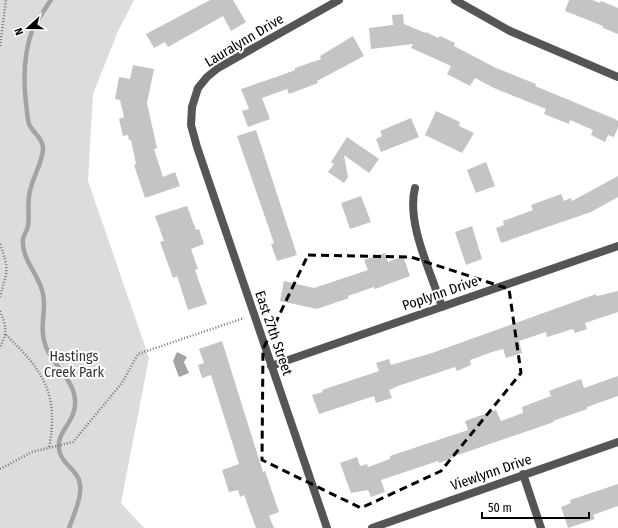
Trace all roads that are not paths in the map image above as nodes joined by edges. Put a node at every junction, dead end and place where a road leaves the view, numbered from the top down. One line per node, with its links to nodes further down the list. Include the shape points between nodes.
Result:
1 (339, 0): 4 (street, Lauralynn Drive, via 218,68 207,78 198,88 192,107 191,125)
2 (455, 0): 3 (street, via 510,31)
3 (618, 77)
4 (197, 147): 8 (street, East 27th Street)
5 (415, 188): 7 (street, via 412,206 415,227)
6 (618, 246): 7 (street, Poplynn Drive)
7 (442, 306): 8 (street, Poplynn Drive)
8 (272, 366): 11 (street, East 27th Street)
9 (618, 442): 10 (street, Viewlynn Drive)
10 (523, 474): 12 (street, Viewlynn Drive); 13 (street)
11 (327, 528)
12 (372, 528)
13 (541, 528)

